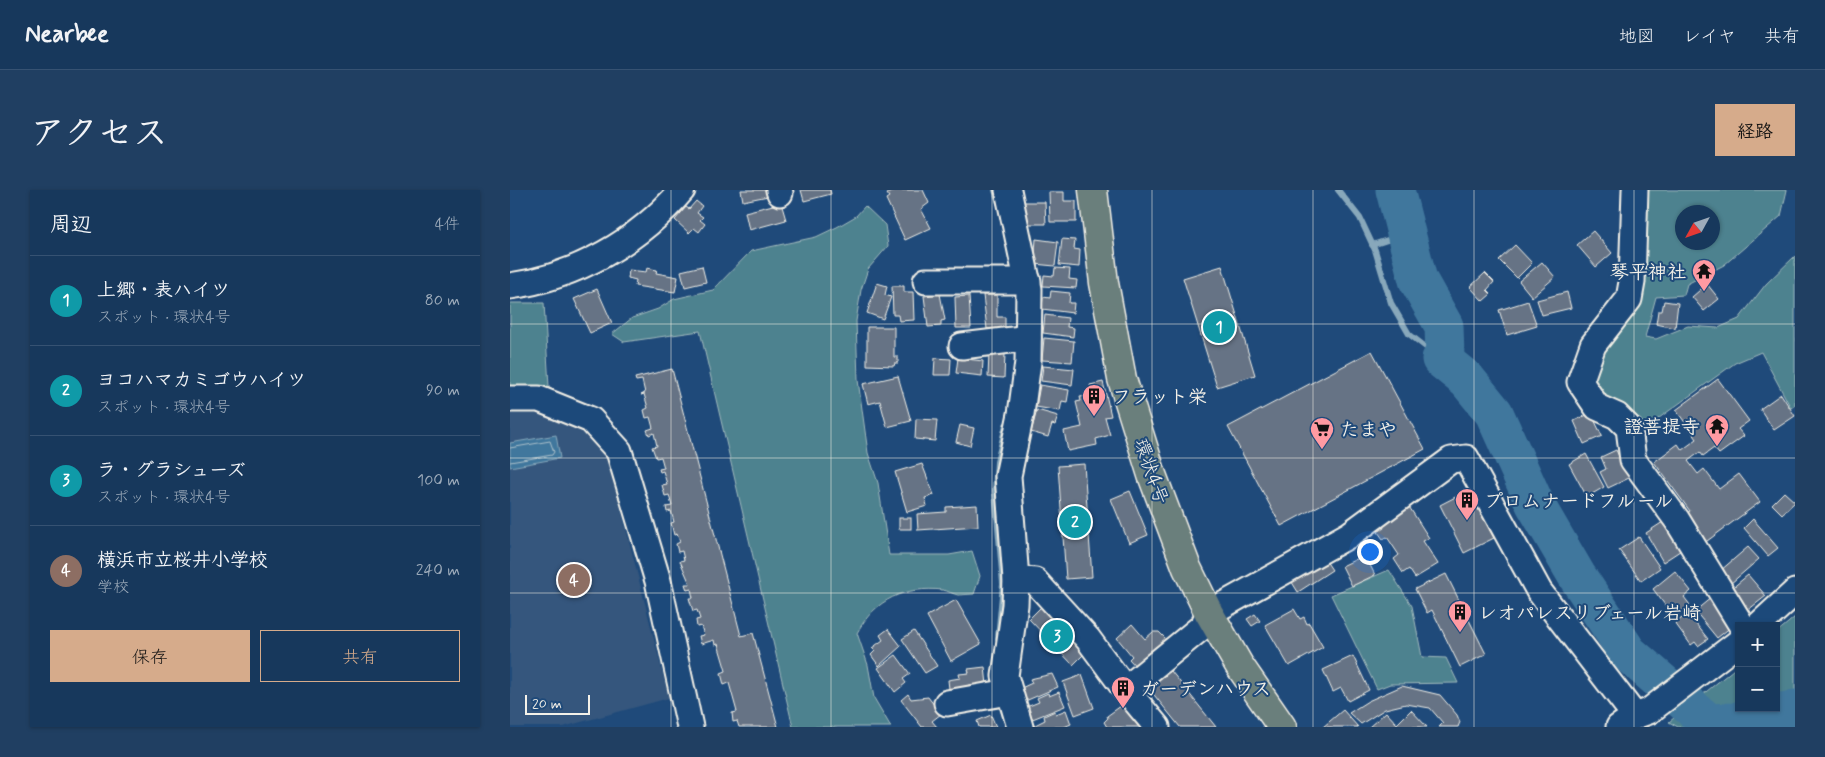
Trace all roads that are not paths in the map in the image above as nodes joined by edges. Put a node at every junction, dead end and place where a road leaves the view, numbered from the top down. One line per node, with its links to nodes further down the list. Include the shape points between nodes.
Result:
1 (682, 190): 7 (street, via 653,219 614,250 557,275)
2 (1008, 190): 6 (street)
3 (1093, 190): 13 (main road, 環状4号, via 1104,283 1122,378 1152,476 1187,568)
4 (1635, 190): 14 (street, via 1629,299 1593,345 1580,382 1597,407 1617,416 1629,428 1633,460 1677,520)
5 (926, 281): 6 (street)
6 (1025, 281): 8 (street)
7 (510, 286)
8 (1027, 338): 9 (street); 11 (street, via 1002,481)
9 (962, 346)
10 (510, 398): 21 (street, via 539,399 591,420 619,451 658,581)
11 (1011, 575): 17 (street, via 1035,581 1088,639); 18 (street, via 1015,605)
12 (1795, 592): 15 (street)
13 (1209, 613): 17 (street, via 1203,626); 20 (street, via 1349,535 1451,460 1466,458 1539,591); 24 (main road, 環状4号, via 1238,665)
14 (1740, 622)
15 (1762, 622)
16 (1735, 645): 20 (street)
17 (1126, 690): 23 (street)
18 (1000, 694): 19 (street); 22 (street)
19 (944, 702)
20 (1634, 718)
21 (690, 727)
22 (1020, 727)
23 (1157, 727)
24 (1282, 727)

